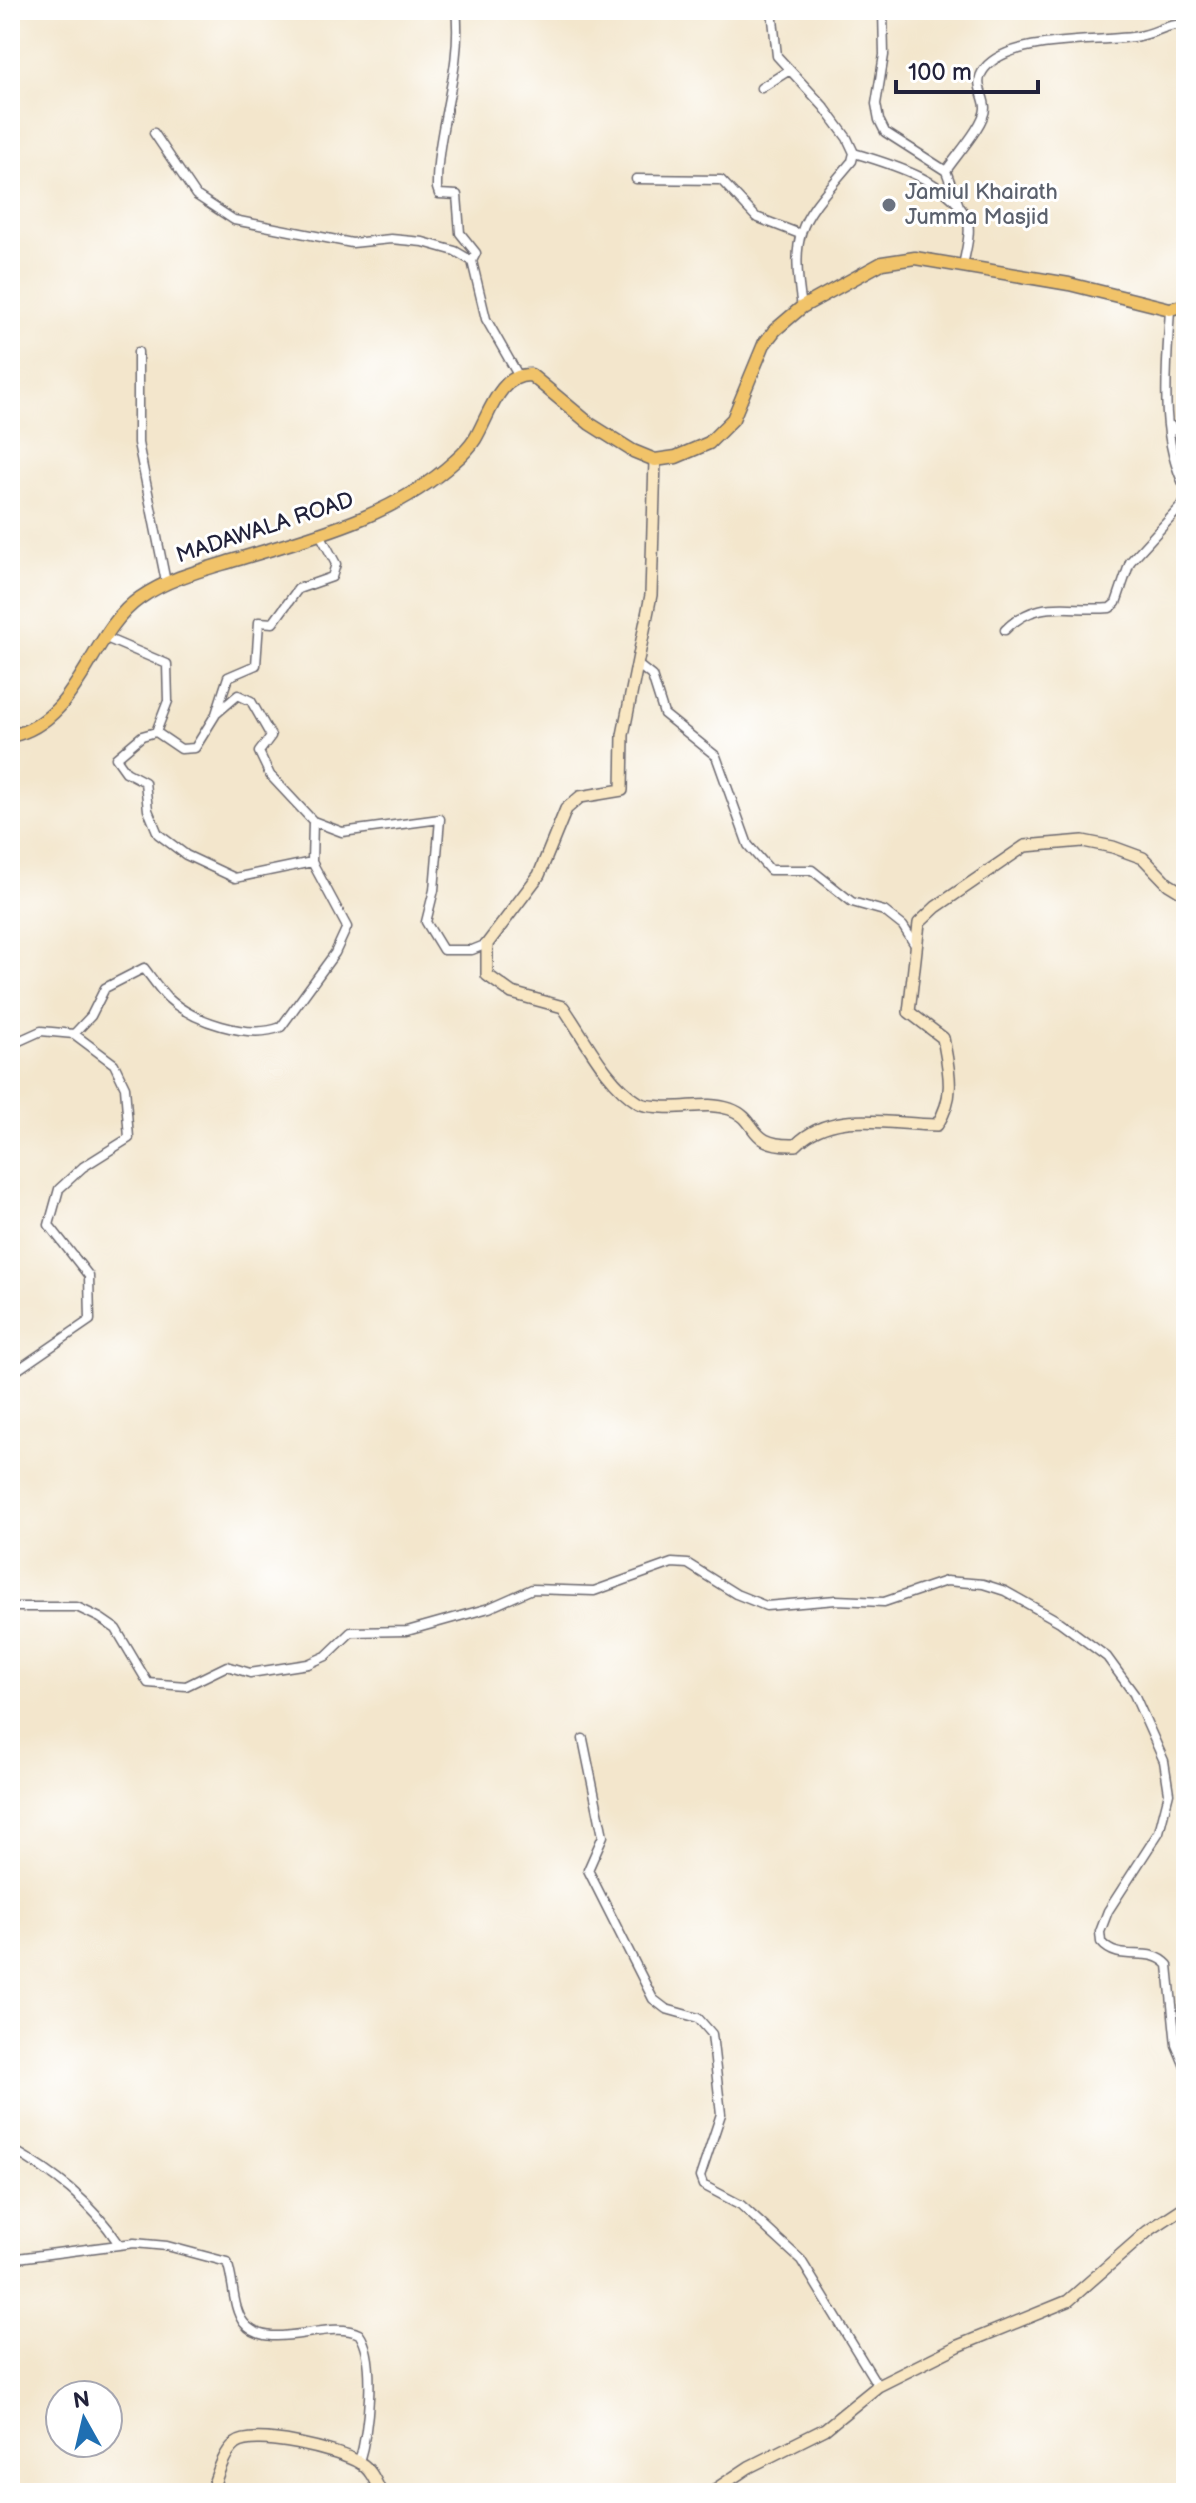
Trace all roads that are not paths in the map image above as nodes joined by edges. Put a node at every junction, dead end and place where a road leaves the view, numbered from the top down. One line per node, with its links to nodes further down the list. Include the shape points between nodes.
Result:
1 (456, 10): 13 (street, via 455,67 437,188 439,194 457,195 460,233 476,253)
2 (772, 10): 5 (street, via 777,56)
3 (883, 10): 9 (street, via 879,120 885,132)
4 (1186, 25): 9 (street, via 1164,26 1143,36 1046,44 995,61 979,83 985,110)
5 (788, 71): 6 (street); 8 (street, via 824,107)
6 (761, 88)
7 (154, 133): 13 (street, via 196,195 234,220 352,243 423,242)
8 (854, 153): 11 (street, via 918,176); 12 (street, via 809,211)
9 (946, 171): 11 (street)
10 (636, 179): 12 (street, via 721,180 756,217)
11 (959, 207): 14 (street, via 968,224)
12 (800, 234): 16 (street, via 795,253)
13 (472, 261): 19 (street, via 486,319)
14 (963, 266): 16 (main road, via 915,258 882,263); 17 (main road)
15 (1186, 305): 17 (main road)
16 (802, 307): 22 (main road, via 764,344 733,419 709,443)
17 (1170, 309): 20 (street)
18 (138, 352): 26 (street, via 138,443)
19 (518, 375): 22 (main road, via 531,375 590,424); 25 (main road, MADAWALA ROAD, via 504,386 474,442 453,463 389,505)
20 (1169, 424): 21 (street); 23 (street, via 1177,473)
21 (1186, 441)
22 (655, 460): 29 (street, via 651,595)
23 (1186, 489)
24 (1186, 501): 27 (street, via 1130,562 1110,608 1037,610)
25 (320, 534): 26 (main road, MADAWALA ROAD); 30 (street, via 336,564 332,577 298,589 273,623 259,622 256,665 228,677)
26 (166, 582): 28 (main road, MADAWALA ROAD, via 136,601)
27 (1005, 630)
28 (106, 638): 31 (street, via 167,664 168,701); 32 (main road, MADAWALA ROAD, via 50,718)
29 (637, 664): 36 (street, via 623,735 622,790 580,797 566,809 539,875); 37 (street, via 652,676 664,714 716,756 748,845 770,870 812,870 852,902 884,911)
30 (216, 714): 31 (street, via 195,748 181,749); 33 (street, via 238,695 251,701 271,736 259,752 270,775)
31 (156, 732): 34 (street, via 142,736 116,758 126,772 145,782 158,834 173,847 235,878)
32 (10, 736)
33 (313, 821): 34 (street); 36 (street, via 342,832 440,819 426,922 443,950)
34 (312, 862): 38 (street, via 347,927 335,953 281,1027 225,1029 170,1000 144,968 105,988 91,1016)
35 (1186, 895): 37 (street, via 1143,858 1113,847 1083,841 1025,846 936,907 919,923)
36 (487, 944): 37 (street, via 487,975 512,993 563,1007 611,1079 641,1104 702,1103 734,1110 764,1142 777,1146 796,1145 810,1131 831,1123 937,1125 948,1108 952,1082 943,1038 909,1012)
37 (915, 945)
38 (74, 1034): 39 (street, via 41,1031); 40 (street, via 114,1064 125,1087 129,1138 59,1189 49,1225 89,1276 90,1320)
39 (10, 1045)
40 (10, 1375)
41 (10, 1607): 43 (street, via 77,1607 116,1629 148,1683 186,1686 227,1666 250,1673 308,1664 358,1630 416,1629 532,1589 594,1591 672,1563 688,1564 766,1606 884,1602 959,1580 1005,1591 1083,1636 1107,1657 1134,1694 1164,1761 1169,1793 1159,1832 1100,1932 1101,1942 1116,1954 1156,1955 1168,1965 1176,2045)
42 (583, 1739): 48 (street, via 603,1836 588,1870 653,1999 698,2018 712,2034 721,2114 700,2177 703,2185 741,2205 801,2260)
43 (1186, 2069)
44 (10, 2148): 46 (street, via 63,2180 94,2208)
45 (1186, 2206): 48 (street, via 1148,2231 1068,2301)
46 (119, 2244): 47 (street); 49 (street, via 167,2246 222,2259 229,2267 241,2318 260,2332 296,2335 337,2328 359,2334 368,2351 367,2429)
47 (10, 2259)
48 (878, 2386): 52 (street, via 825,2429 761,2460)
49 (359, 2462): 50 (street, via 315,2447 244,2439 230,2450); 51 (street)
50 (211, 2493)
51 (381, 2493)
52 (710, 2493)

